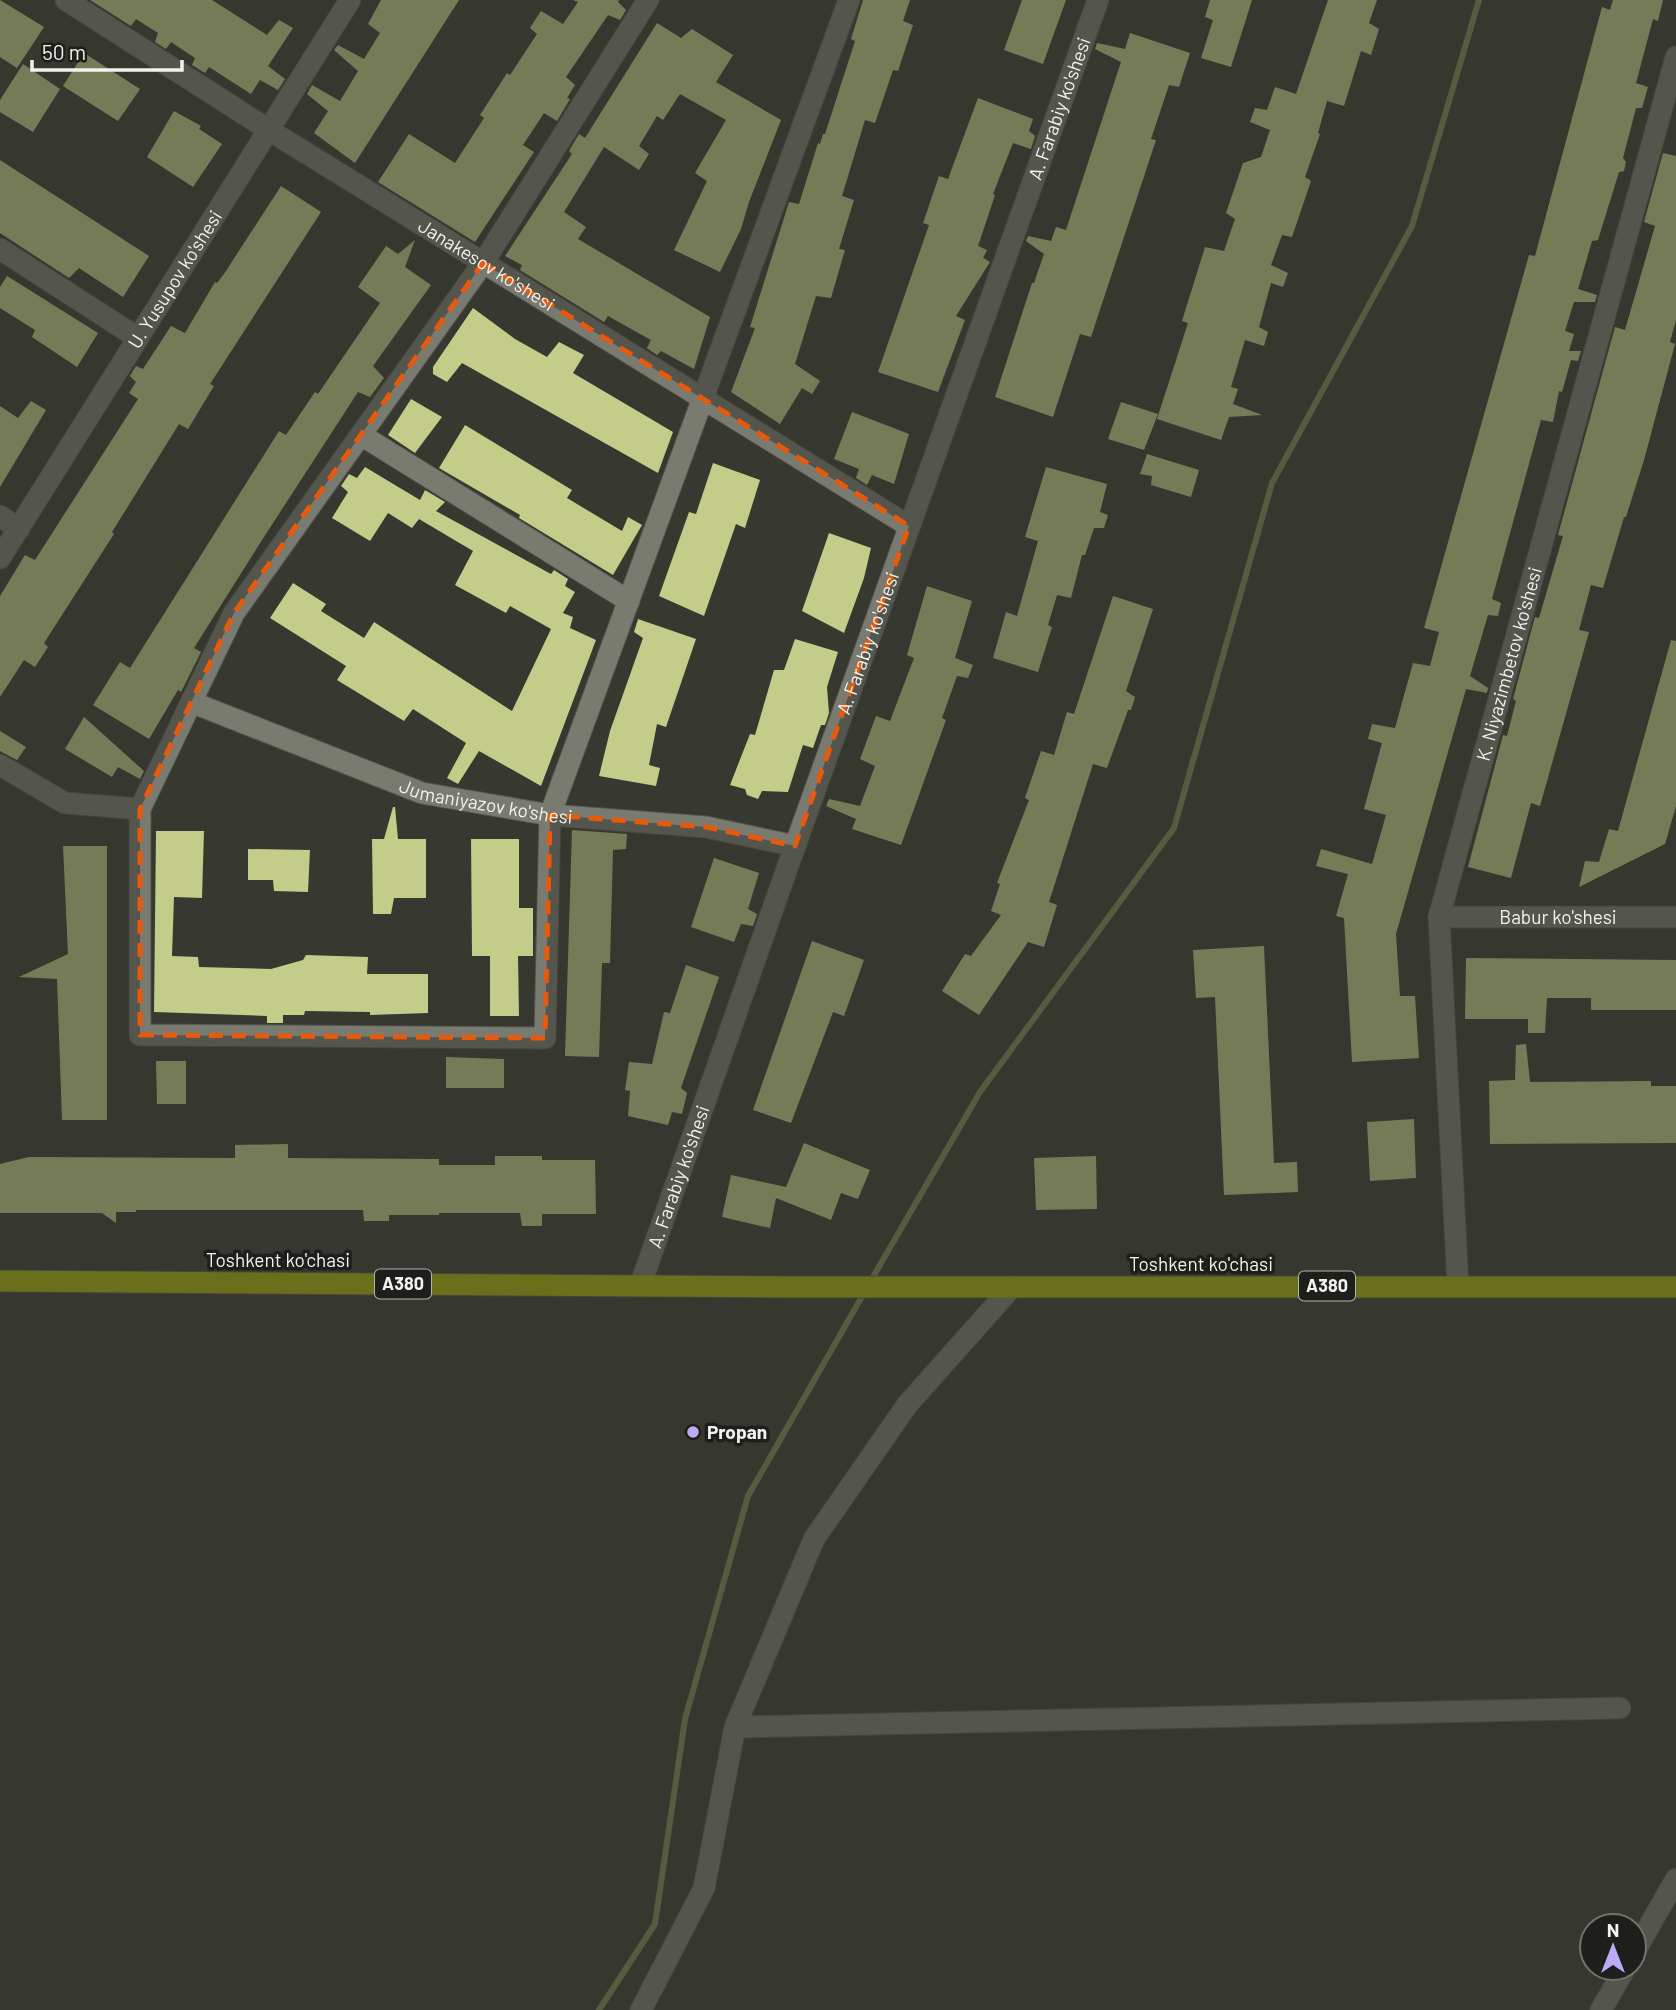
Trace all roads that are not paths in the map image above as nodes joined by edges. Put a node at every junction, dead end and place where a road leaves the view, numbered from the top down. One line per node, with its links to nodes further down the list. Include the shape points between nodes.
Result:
1 (66, 0): 7 (street, Janakesov ko'shesi)
2 (350, 0): 7 (street, U. Yusupov ko'shesi)
3 (648, 0): 9 (street)
4 (849, 0): 11 (street)
5 (1098, 0): 14 (street, A. Farabiy ko'shesi)
6 (1676, 57): 24 (street, K. Niyazimbetov ko'shesi)
7 (268, 130): 9 (street, Janakesov ko'shesi); 10 (street, U. Yusupov ko'shesi)
8 (0, 249): 10 (street)
9 (483, 263): 11 (street, Janakesov ko'shesi); 12 (street)
10 (138, 338): 15 (street, U. Yusupov ko'shesi)
11 (704, 399): 14 (street, Janakesov ko'shesi); 17 (street)
12 (361, 435): 17 (street); 18 (street, via 234,613)
13 (0, 516): 15 (street)
14 (909, 526): 22 (street, A. Farabiy ko'shesi)
15 (19, 528): 16 (street, U. Yusupov ko'shesi)
16 (0, 558)
17 (629, 601): 21 (street)
18 (191, 702): 20 (street); 21 (street, Jumaniyazov ko'shesi, via 422,793)
19 (0, 765): 20 (street, via 65,803)
20 (140, 809): 21 (street, via 140,1035 545,1038)
21 (550, 815): 22 (street, Jumaniyazov ko'shesi, via 706,827)
22 (795, 846): 26 (street, A. Farabiy ko'shesi)
23 (1675, 915): 24 (street, Babur ko'shesi)
24 (1439, 917): 27 (street, K. Niyazimbetov ko'shesi)
25 (0, 1281): 26 (highway, Toshkent ko'chasi / A380)
26 (640, 1286): 28 (highway, Toshkent ko'chasi / A380)
27 (1458, 1286): 28 (highway, Toshkent ko'chasi / A380); 29 (highway, Toshkent ko'chasi / A380)
28 (1012, 1287): 31 (street, via 907,1405 814,1539)
29 (1676, 1287)
30 (1620, 1708): 31 (street)
31 (735, 1727): 35 (street, via 704,1888)
32 (1676, 1879): 33 (street)
33 (1648, 1928)
34 (1617, 1982): 36 (street)
35 (640, 2010)
36 (1601, 2010)

